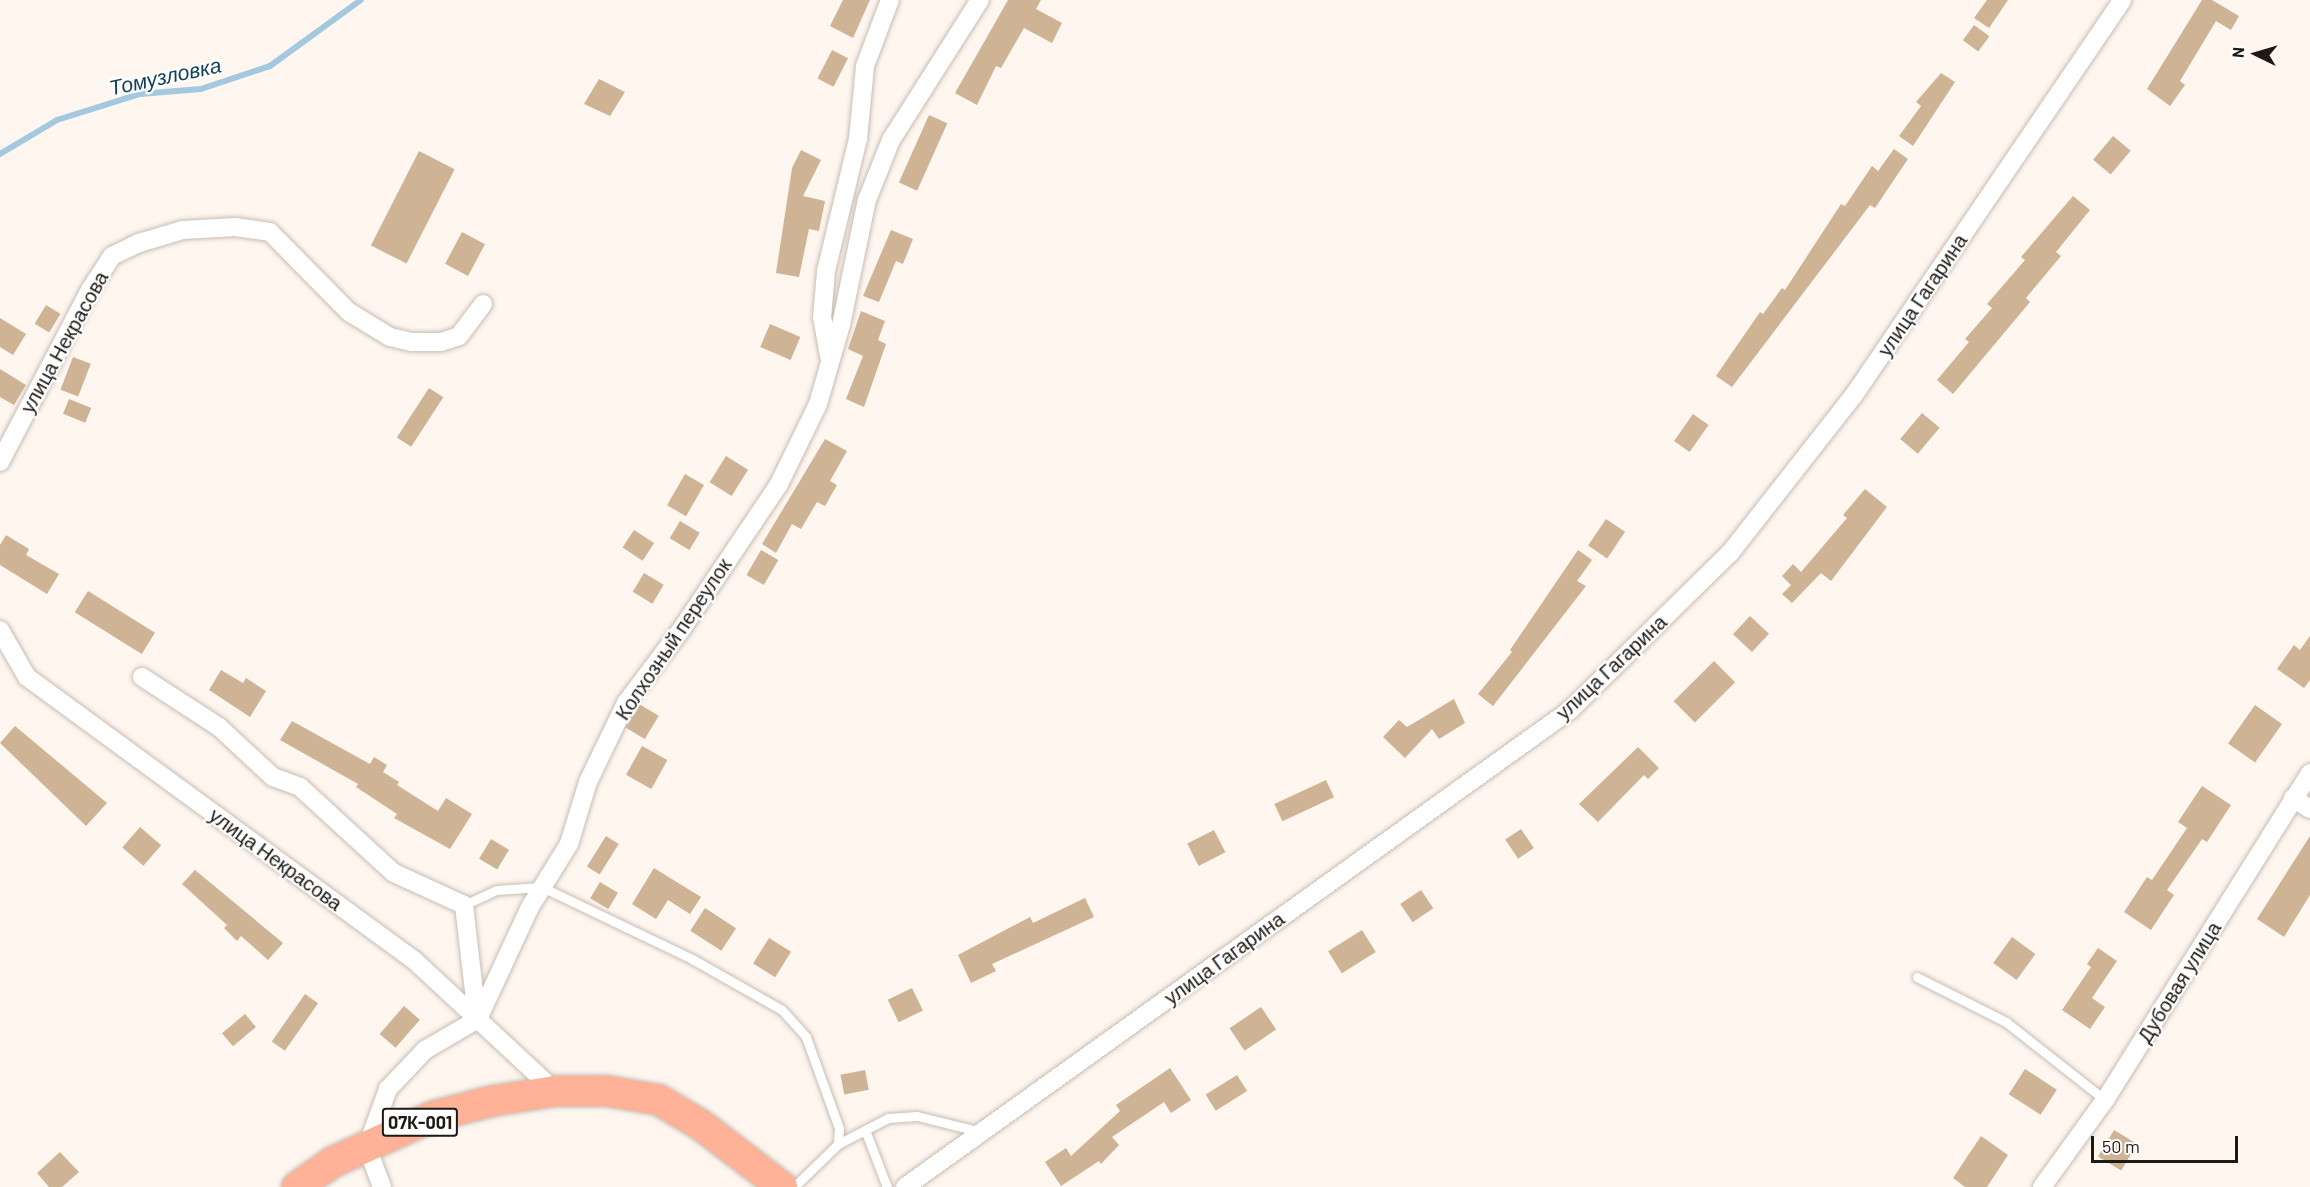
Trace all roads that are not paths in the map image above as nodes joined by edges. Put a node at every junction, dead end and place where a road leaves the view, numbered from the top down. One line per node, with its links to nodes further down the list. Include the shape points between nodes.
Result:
1 (890, 0): 5 (street, Колхозный переулок, via 865,66 858,139 826,271 822,318)
2 (980, 0): 5 (street, Колхозный переулок, via 891,140 867,200)
3 (2122, 0): 19 (street, улица Гагарина, via 1854,395 1730,553 1569,711)
4 (483, 304): 6 (street, улица Некрасова, via 459,336 441,342 412,342 390,337 349,312 270,232 234,227 183,230 139,243 112,256 90,290)
5 (830, 361): 12 (street, Колхозный переулок, via 818,404 779,484 683,627 626,703 588,782 569,844)
6 (0, 462)
7 (0, 630): 15 (street, улица Некрасова, via 27,677 415,961)
8 (142, 677): 13 (street, via 219,727 273,777 300,787 394,873)
9 (2310, 772): 10 (street, Дубовая улица)
10 (2293, 798): 11 (street); 17 (street, Дубовая улица)
11 (2310, 809)
12 (542, 887): 13 (lane, via 496,890); 15 (street, Колхозный переулок); 20 (lane, via 692,959 782,1011 806,1037 839,1128)
13 (464, 905): 15 (street)
14 (1917, 977): 17 (lane, via 2006,1022)
15 (478, 1019): 16 (street, улица Некрасова); 21 (street, via 425,1050 388,1089)
16 (555, 1091): 21 (main road, 07К-001, via 434,1116); 24 (main road, 07К-001, via 607,1090 659,1101 701,1125)
17 (2105, 1100): 28 (street, Дубовая улица)
18 (865, 1130): 19 (lane, via 888,1118 917,1116); 20 (lane); 26 (lane)
19 (981, 1132): 27 (street, улица Гагарина)
20 (838, 1144): 25 (lane)
21 (367, 1147): 22 (main road, 07К-001, via 333,1162); 23 (street)
22 (297, 1187)
23 (382, 1187)
24 (782, 1187)
25 (794, 1187)
26 (887, 1187)
27 (904, 1187)
28 (2042, 1187)

